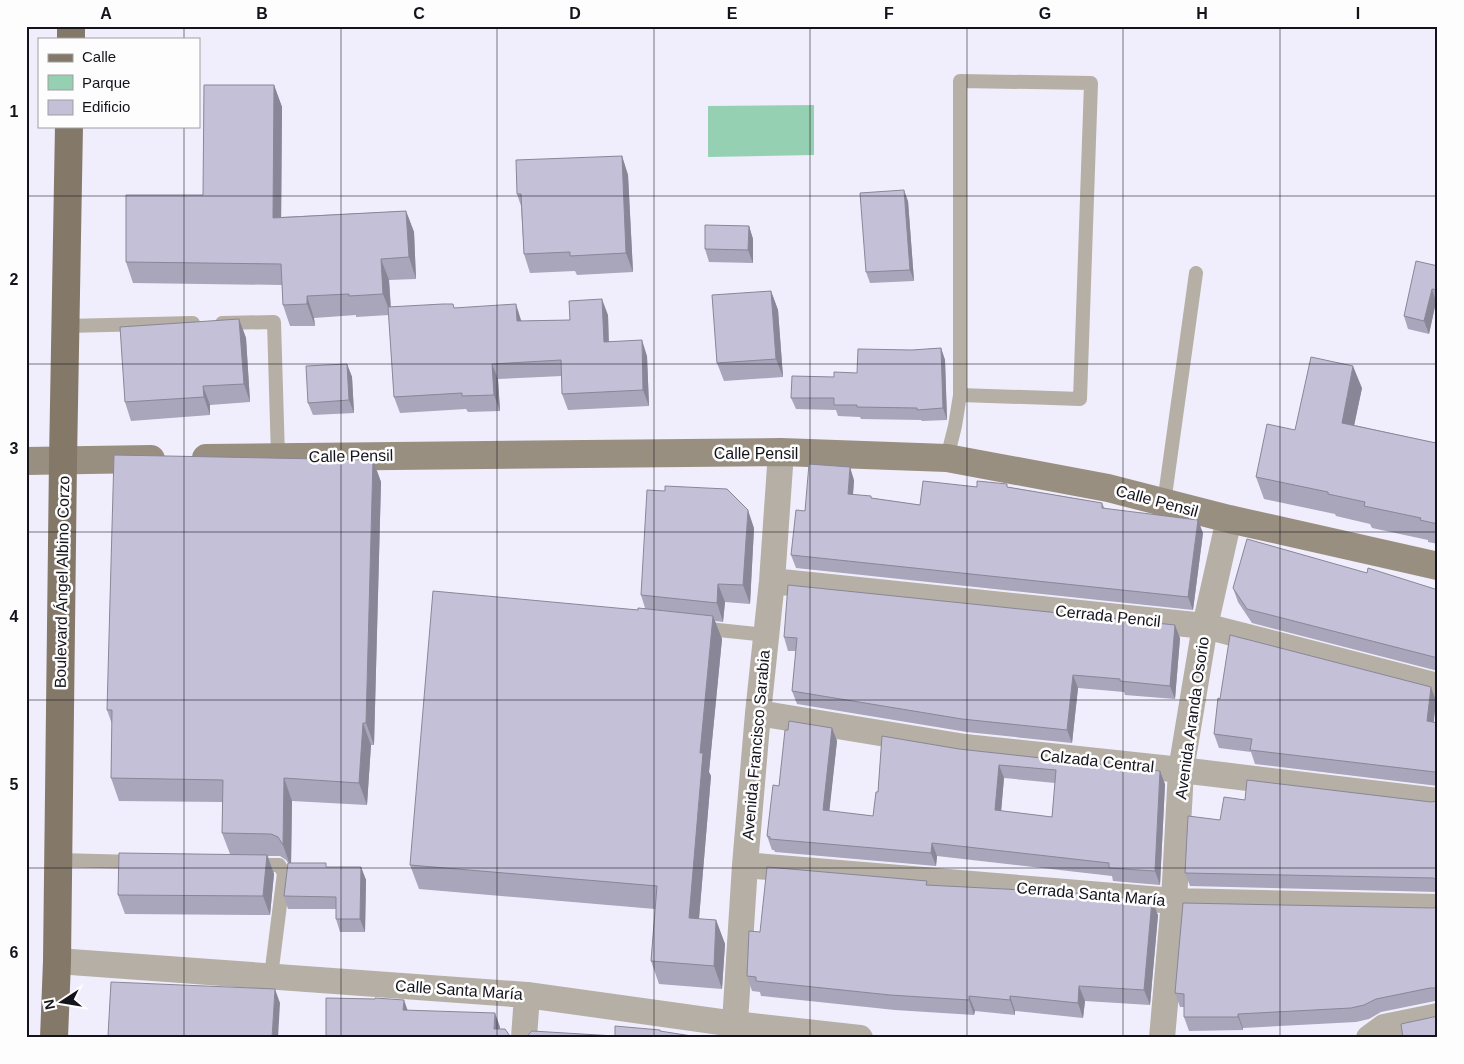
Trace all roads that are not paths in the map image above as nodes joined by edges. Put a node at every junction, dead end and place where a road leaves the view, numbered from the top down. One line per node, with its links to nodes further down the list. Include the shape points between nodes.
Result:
1 (69, 128): 3 (main road, Boulevard Ángel Albino Corzo)
2 (1196, 273): 10 (lane)
3 (66, 326): 6 (lane, via 274,322); 8 (main road, Boulevard Ángel Albino Corzo)
4 (960, 395): 4 (lane, via 1080,399 1091,83 960,81); 7 (lane)
5 (781, 452): 6 (main road, Calle Pensil); 7 (main road, Calle Pensil); 13 (street, Avenida Francisco Sarabia)
6 (278, 457): 8 (main road, Calle Pensil)
7 (947, 458): 10 (main road, Calle Pensil, via 1108,488)
8 (63, 460): 9 (main road, Calle Pensil); 21 (main road, Boulevard Ángel Albino Corzo)
9 (26, 461)
10 (1164, 503): 11 (main road, Calle Pensil)
11 (1229, 519): 12 (main road, Calle Pensil); 14 (street, Avenida Aranda Osorio)
12 (1438, 566)
13 (772, 581): 14 (street, Cerrada Pencil); 16 (street, Avenida Francisco Sarabia)
14 (1205, 626): 17 (street, Cerrada Pencil); 19 (street, Avenida Aranda Osorio)
15 (688, 627): 16 (lane)
16 (766, 635): 18 (street, Avenida Francisco Sarabia)
17 (1438, 686)
18 (758, 713): 19 (street, Calzada Central, via 965,747); 24 (street, Avenida Francisco Sarabia)
19 (1181, 770): 20 (street, Calzada Central); 25 (street, Avenida Aranda Osorio)
20 (1438, 801)
21 (58, 860): 22 (lane); 27 (main road, Boulevard Ángel Albino Corzo)
22 (145, 862)
23 (241, 864): 28 (lane, via 279,865 284,874)
24 (745, 865): 25 (street, Cerrada Santa María); 31 (street, Avenida Francisco Sarabia)
25 (1174, 901): 26 (street, Cerrada Santa María); 35 (street, Avenida Aranda Osorio)
26 (1438, 907)
27 (57, 961): 28 (street, Calle Santa María); 32 (main road, Boulevard Ángel Albino Corzo)
28 (271, 976): 29 (street, Calle Santa María)
29 (527, 995): 31 (street, Calle Santa María); 33 (street)
30 (1438, 1016): 36 (street, via 1384,1026)
31 (734, 1031): 34 (street, Calle Santa María)
32 (54, 1038)
33 (524, 1038)
34 (860, 1038)
35 (1162, 1038)
36 (1369, 1038)

